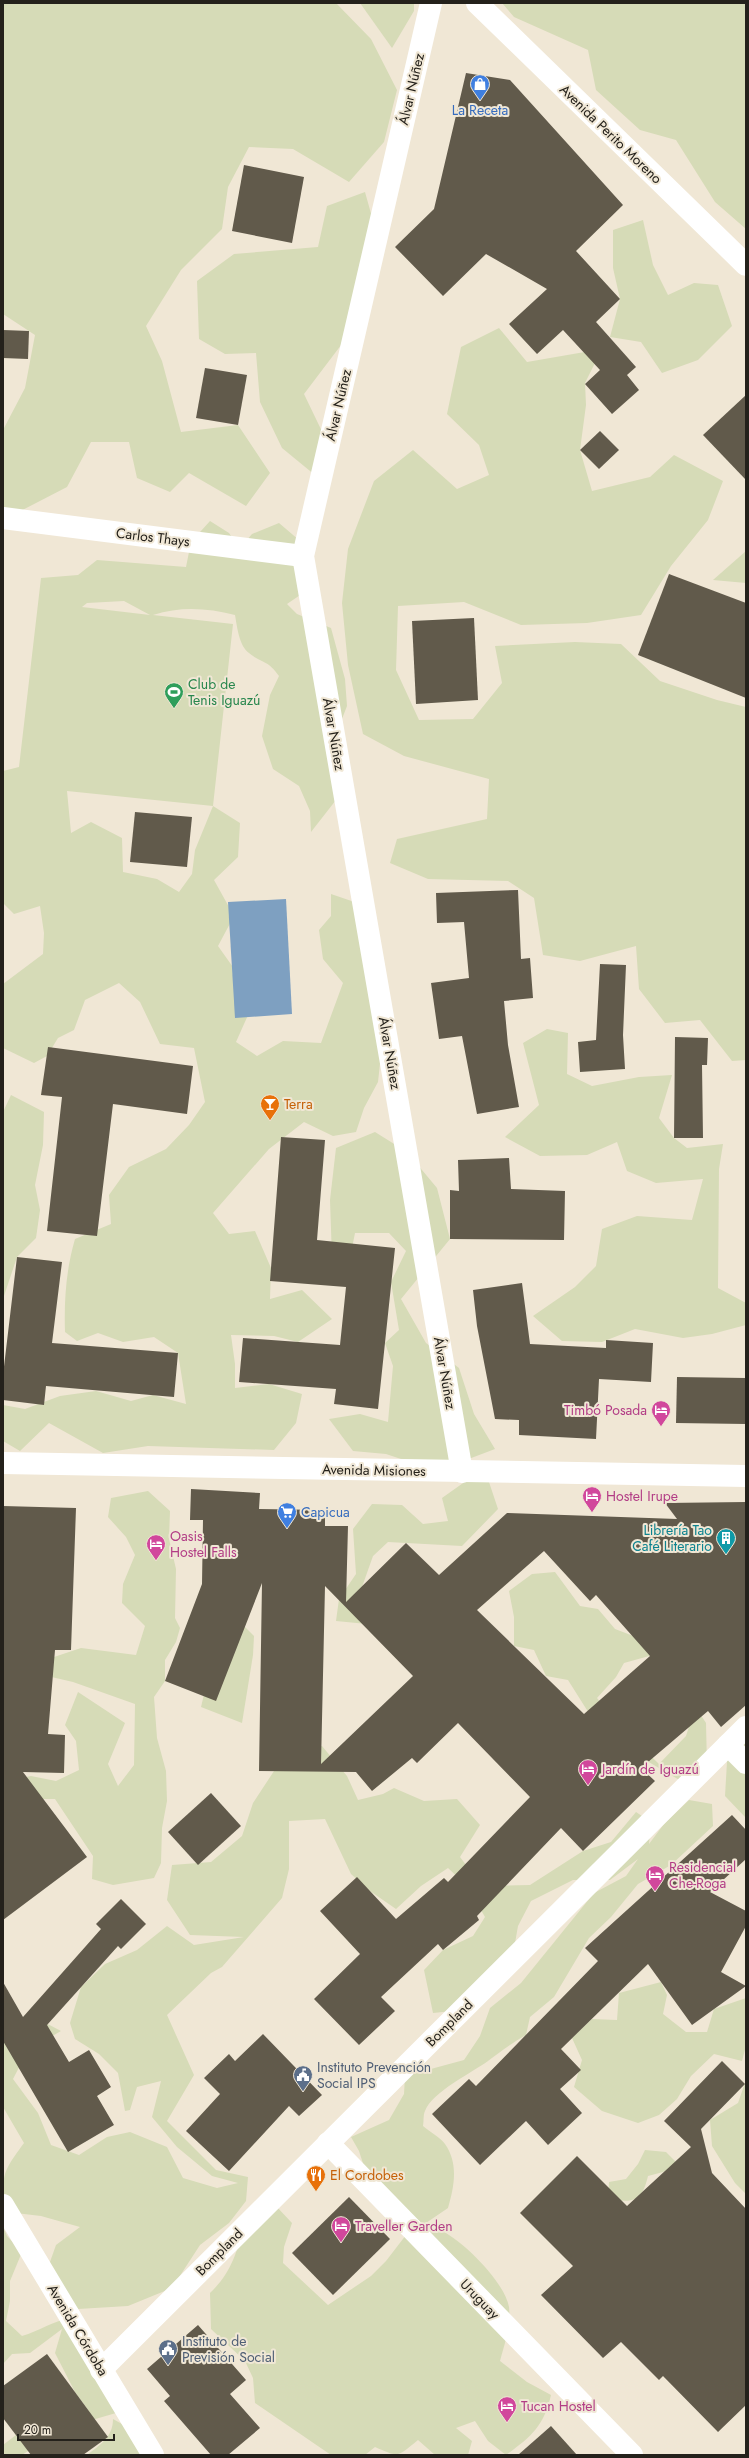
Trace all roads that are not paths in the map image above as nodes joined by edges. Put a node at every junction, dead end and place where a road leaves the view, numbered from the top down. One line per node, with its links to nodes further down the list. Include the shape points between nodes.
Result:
1 (431, 3): 5 (street, Álvar Núñez)
2 (477, 3): 3 (street, Avenida Perito Moreno)
3 (746, 265)
4 (3, 518): 5 (street, Carlos Thays)
5 (303, 556): 7 (street, Álvar Núñez)
6 (3, 1463): 7 (street, Avenida Misiones)
7 (462, 1472): 8 (street, Avenida Misiones)
8 (746, 1476)
9 (746, 1727): 10 (street, Bompland)
10 (728, 1745): 11 (street); 12 (street, Bompland)
11 (746, 1763)
12 (328, 2143): 14 (street, Bompland); 16 (street, Uruguay)
13 (3, 2205): 14 (street, Avenida Córdoba)
14 (101, 2370): 15 (street, Avenida Córdoba)
15 (153, 2455)
16 (632, 2455)

